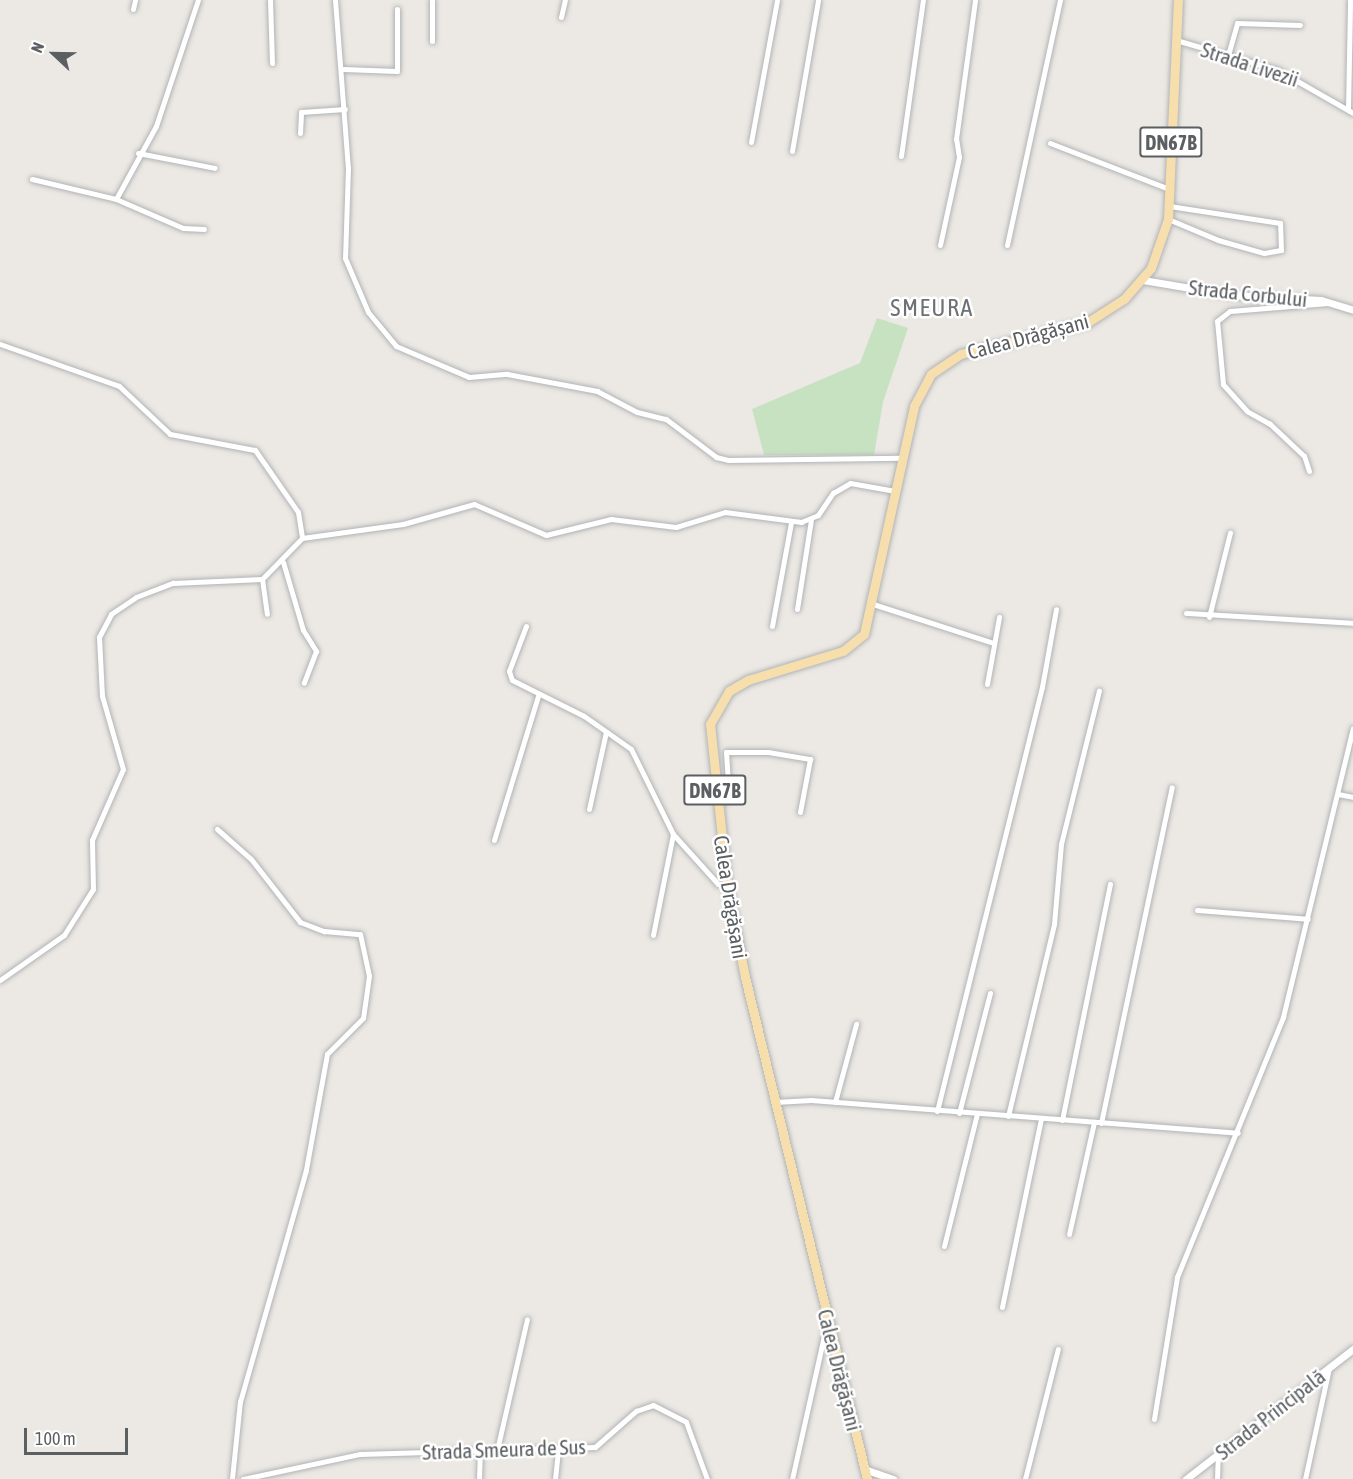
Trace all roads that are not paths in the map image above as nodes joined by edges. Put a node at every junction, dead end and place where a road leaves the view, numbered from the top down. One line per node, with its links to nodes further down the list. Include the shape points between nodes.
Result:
1 (135, 0): 14 (street)
2 (198, 0): 29 (street, via 166,102)
3 (270, 0): 21 (street)
4 (335, 0): 22 (street)
5 (432, 0): 19 (street)
6 (565, 0): 16 (street)
7 (777, 0): 26 (street)
8 (818, 0): 28 (street)
9 (923, 0): 30 (street)
10 (975, 0): 38 (street, via 956,139 958,157)
11 (1059, 0): 39 (street)
12 (1178, 0): 18 (main road, DN67B)
13 (1350, 0): 24 (street)
14 (133, 9)
15 (397, 9): 22 (street, via 397,71)
16 (561, 17)
17 (1300, 25): 20 (street, via 1236,23)
18 (1176, 40): 20 (street, Strada Livezii); 33 (main road, DN67B)
19 (432, 41)
20 (1228, 55): 24 (street, Strada Livezii, via 1303,80)
21 (272, 63)
22 (343, 69): 23 (street)
23 (345, 109): 25 (street, via 301,112); 44 (street, via 345,258 368,312 396,346 469,377 507,374 597,391 637,412 666,419 716,457 728,460)
24 (1351, 111)
25 (300, 133)
26 (751, 142)
27 (1050, 143): 33 (street)
28 (792, 151)
29 (138, 153): 31 (street); 34 (street)
30 (901, 156)
31 (215, 168)
32 (32, 179): 34 (street)
33 (1169, 189): 35 (main road, DN67B)
34 (116, 199): 37 (street, via 183,228)
35 (1169, 206): 36 (main road, DN67B); 36 (street, via 1280,223 1281,250 1264,253 1218,240)
36 (1168, 219): 40 (main road, DN67B)
37 (204, 229)
38 (940, 245)
39 (1007, 245)
40 (1143, 280): 41 (street, Strada Corbului, via 1232,295); 44 (main road, Calea Drăgășani / DN67B, via 1100,316 1076,327 961,354 940,366 919,393)
41 (1330, 302): 42 (street, Strada Corbului); 45 (street, via 1230,311 1217,321 1223,384 1247,411 1293,445)
42 (1353, 310)
43 (0, 344): 50 (street, via 56,368 120,386 170,434 255,450 297,512)
44 (903, 458): 46 (main road, Calea Drăgășani / DN67B)
45 (1309, 471)
46 (895, 491): 47 (street, via 850,483 833,493); 53 (main road, Calea Drăgășani / DN67B)
47 (811, 520): 48 (street); 54 (street)
48 (790, 522): 50 (street, via 737,512 676,527 620,518 546,535 474,504 403,524); 62 (street)
49 (1230, 533): 59 (street)
50 (302, 538): 51 (street)
51 (283, 562): 52 (street); 64 (street, via 303,630 316,651)
52 (262, 579): 57 (street); 84 (street, via 173,583 136,597 105,620 99,637 102,696 123,769 92,840 93,889 64,935)
53 (873, 604): 63 (street); 73 (main road, Calea Drăgășani / DN67B, via 864,634 852,647 748,680 716,707 709,745)
54 (797, 609)
55 (1056, 609): 89 (street, via 1030,740)
56 (1186, 613): 59 (street)
57 (267, 614)
58 (999, 617): 63 (street)
59 (1209, 617): 60 (street, via 1274,615)
60 (1353, 624)
61 (526, 626): 67 (street, via 509,671 519,686)
62 (772, 626)
63 (994, 643): 65 (street)
64 (304, 683)
65 (987, 684)
66 (1099, 691): 92 (street, via 1059,856 1054,924)
67 (538, 696): 69 (street, via 565,706); 78 (street)
68 (1353, 728): 71 (street)
69 (606, 732): 74 (street); 77 (street, via 638,756)
70 (1172, 787): 96 (street)
71 (1338, 794): 72 (street); 82 (street)
72 (1353, 797)
73 (717, 803): 75 (street, via 729,798 726,752 768,752 810,759); 80 (main road, Calea Drăgășani / DN67B)
74 (589, 809)
75 (800, 812)
76 (217, 829): 113 (street, via 251,859 300,922 324,931 360,934 369,976 363,1018 327,1054 306,1170 240,1401)
77 (673, 834): 80 (street, via 718,884); 83 (street)
78 (494, 840)
79 (1110, 884): 94 (street)
80 (727, 885): 87 (main road, Calea Drăgășani / DN67B)
81 (1197, 910): 82 (street)
82 (1308, 919): 97 (street, via 1271,1055)
83 (652, 935)
84 (0, 980)
85 (990, 993): 90 (street)
86 (856, 1024): 88 (street)
87 (775, 1101): 88 (street); 102 (main road, Calea Drăgășani / DN67B)
88 (835, 1102): 89 (street)
89 (937, 1111): 90 (street)
90 (959, 1113): 91 (street)
91 (977, 1114): 92 (street); 99 (street)
92 (1008, 1116): 93 (street)
93 (1041, 1118): 94 (street); 100 (street)
94 (1062, 1120): 95 (street)
95 (1094, 1122): 96 (street); 98 (street)
96 (1101, 1123): 97 (street)
97 (1238, 1133): 106 (street, via 1177,1276)
98 (1070, 1234)
99 (945, 1246)
100 (1002, 1306)
101 (527, 1319): 108 (street)
102 (828, 1322): 111 (main road, Calea Drăgășani / DN67B); 118 (street)
103 (1058, 1349): 120 (street)
104 (1353, 1349): 105 (street, Strada Principală)
105 (1329, 1368): 110 (street, Strada Principală); 123 (street)
106 (1154, 1419)
107 (480, 1450): 108 (street, Strada Smeura de Sus); 112 (street, Strada Smeura de Sus, via 360,1454); 115 (street)
108 (497, 1450): 109 (street, Strada Smeura de Sus)
109 (558, 1450): 116 (street); 117 (street, Strada Smeura de Sus, via 595,1447 636,1411 659,1406 686,1422)
110 (1218, 1454): 121 (street, Strada Principală); 122 (street)
111 (866, 1474): 119 (street)
112 (256, 1478): 114 (street, Strada Smeura de Sus)
113 (232, 1479)
114 (243, 1479)
115 (479, 1479)
116 (555, 1479)
117 (707, 1479)
118 (792, 1479)
119 (893, 1479)
120 (1025, 1479)
121 (1186, 1479)
122 (1217, 1479)
123 (1305, 1479)

